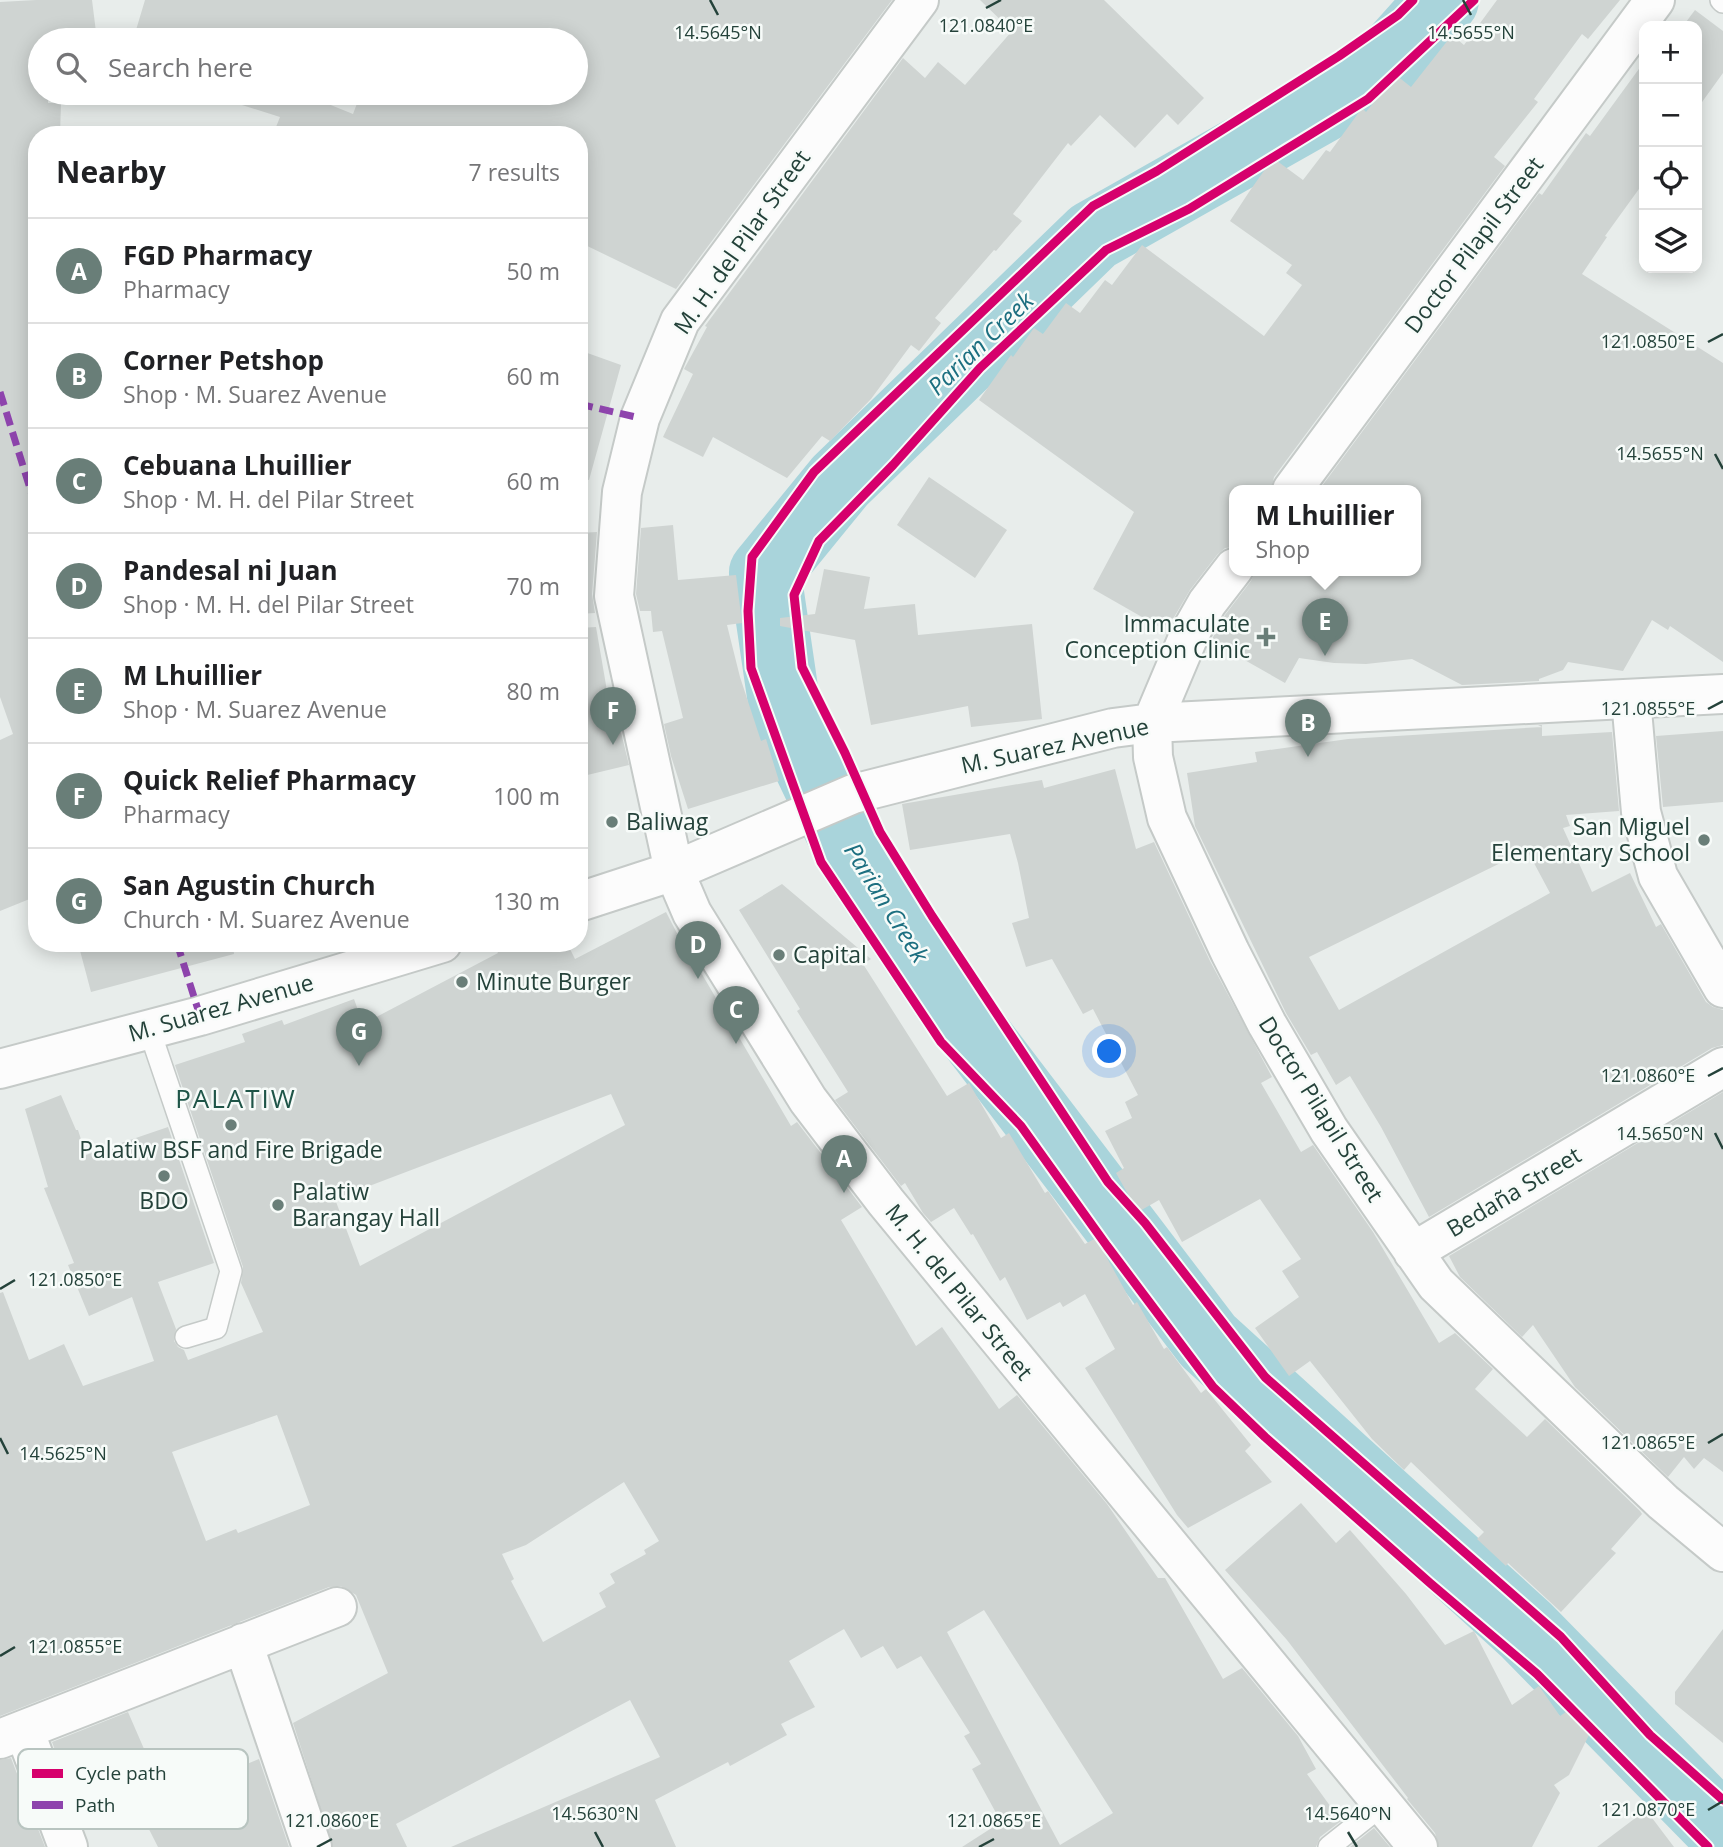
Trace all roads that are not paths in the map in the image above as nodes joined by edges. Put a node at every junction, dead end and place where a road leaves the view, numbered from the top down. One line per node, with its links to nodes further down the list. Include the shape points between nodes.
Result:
1 (919, 0): 8 (street, M. H. del Pilar Street, via 680,321 640,418 622,492 614,596)
2 (1655, 0): 3 (street, Doctor Pilapil Street)
3 (1296, 485)
4 (1229, 575): 7 (street, Doctor Pilapil Street, via 1190,634)
5 (1723, 694): 6 (street, M. Suarez Avenue)
6 (1631, 699): 7 (street, M. Suarez Avenue); 11 (street, via 1641,812 1657,876)
7 (1152, 723): 8 (street, M. Suarez Avenue, via 1113,728 853,794); 15 (street, Doctor Pilapil Street, via 1153,757 1167,818 1230,952 1329,1130)
8 (674, 871): 9 (street, M. Suarez Avenue); 21 (street, M. H. del Pilar Street, via 692,913 808,1100 886,1202)
9 (588, 899)
10 (411, 952): 12 (street, M. Suarez Avenue)
11 (1723, 988)
12 (149, 1029): 14 (street, M. Suarez Avenue); 16 (lane, via 231,1271 216,1328)
13 (1723, 1067): 15 (street, Bedaña Street)
14 (0, 1069)
15 (1413, 1252): 17 (street, Doctor Pilapil Street, via 1436,1284 1662,1502)
16 (186, 1337)
17 (1723, 1552)
18 (337, 1607): 19 (street)
19 (243, 1643): 20 (street); 24 (street)
20 (12, 1734)
21 (1382, 1805): 25 (lane); 26 (street, M. H. del Pilar Street)
22 (59, 1829): 23 (street)
23 (68, 1847)
24 (312, 1847)
25 (1329, 1847)
26 (1418, 1847)

